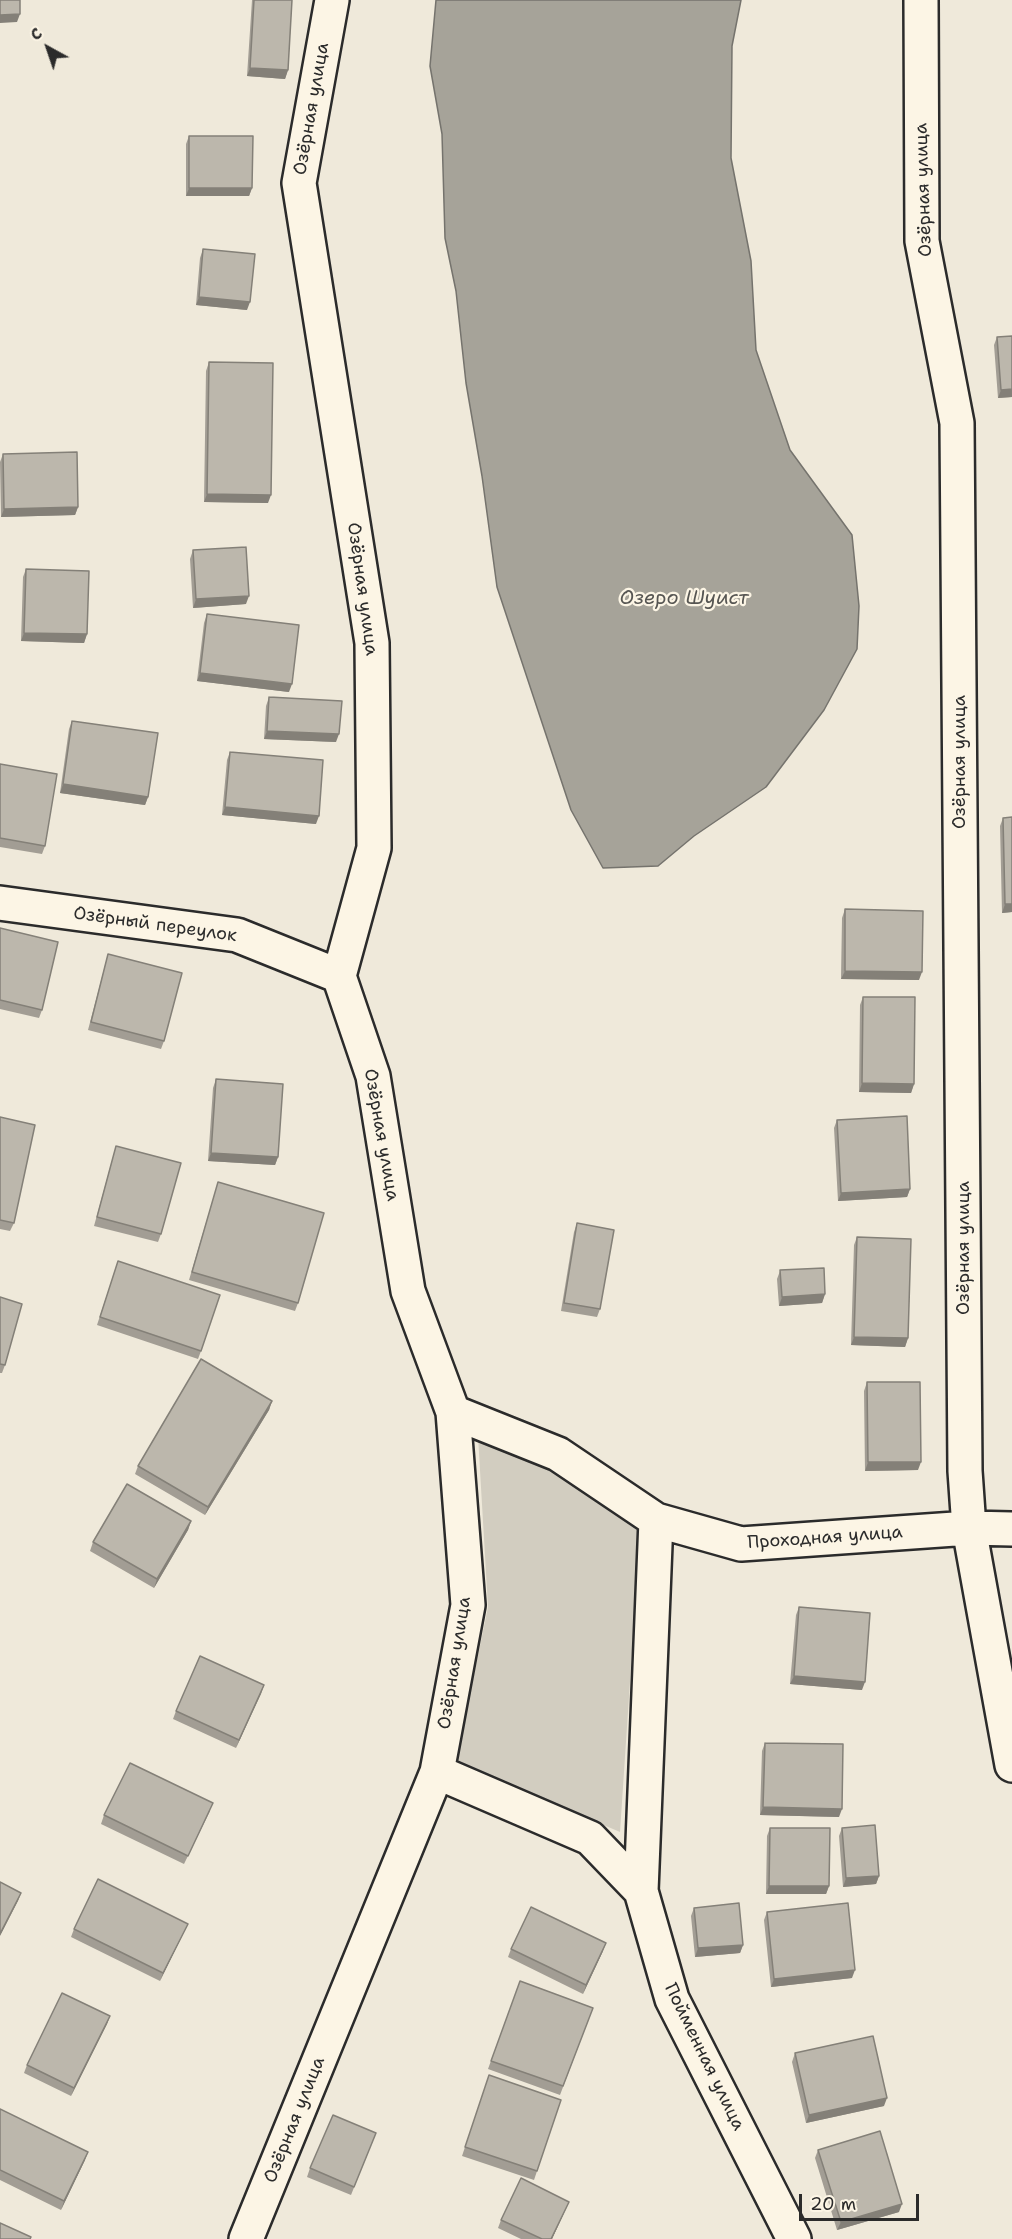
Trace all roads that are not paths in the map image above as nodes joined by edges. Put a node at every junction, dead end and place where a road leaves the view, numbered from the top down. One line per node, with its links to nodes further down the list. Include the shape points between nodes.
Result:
1 (332, 0): 4 (street, Озёрная улица, via 299,183 372,643 374,837)
2 (921, 0): 7 (street, Озёрная улица, via 922,241 957,423 965,1460)
3 (0, 903): 4 (street, Озёрный переулок, via 237,935)
4 (339, 976): 5 (street, Озёрная улица, via 373,1076 408,1291)
5 (453, 1412): 6 (street, Проходная улица, via 558,1454); 10 (street, Озёрная улица, via 468,1605)
6 (656, 1520): 7 (street, Проходная улица, via 741,1544); 11 (street)
7 (969, 1528): 8 (street, Проходная улица); 9 (street, Озёрная улица)
8 (1012, 1529)
9 (1012, 1765)
10 (437, 1772): 11 (street, Пойменная улица, via 590,1838); 12 (street, Озёрная улица)
11 (641, 1891): 13 (street, Пойменная улица, via 672,1999)
12 (246, 2239)
13 (794, 2239)

